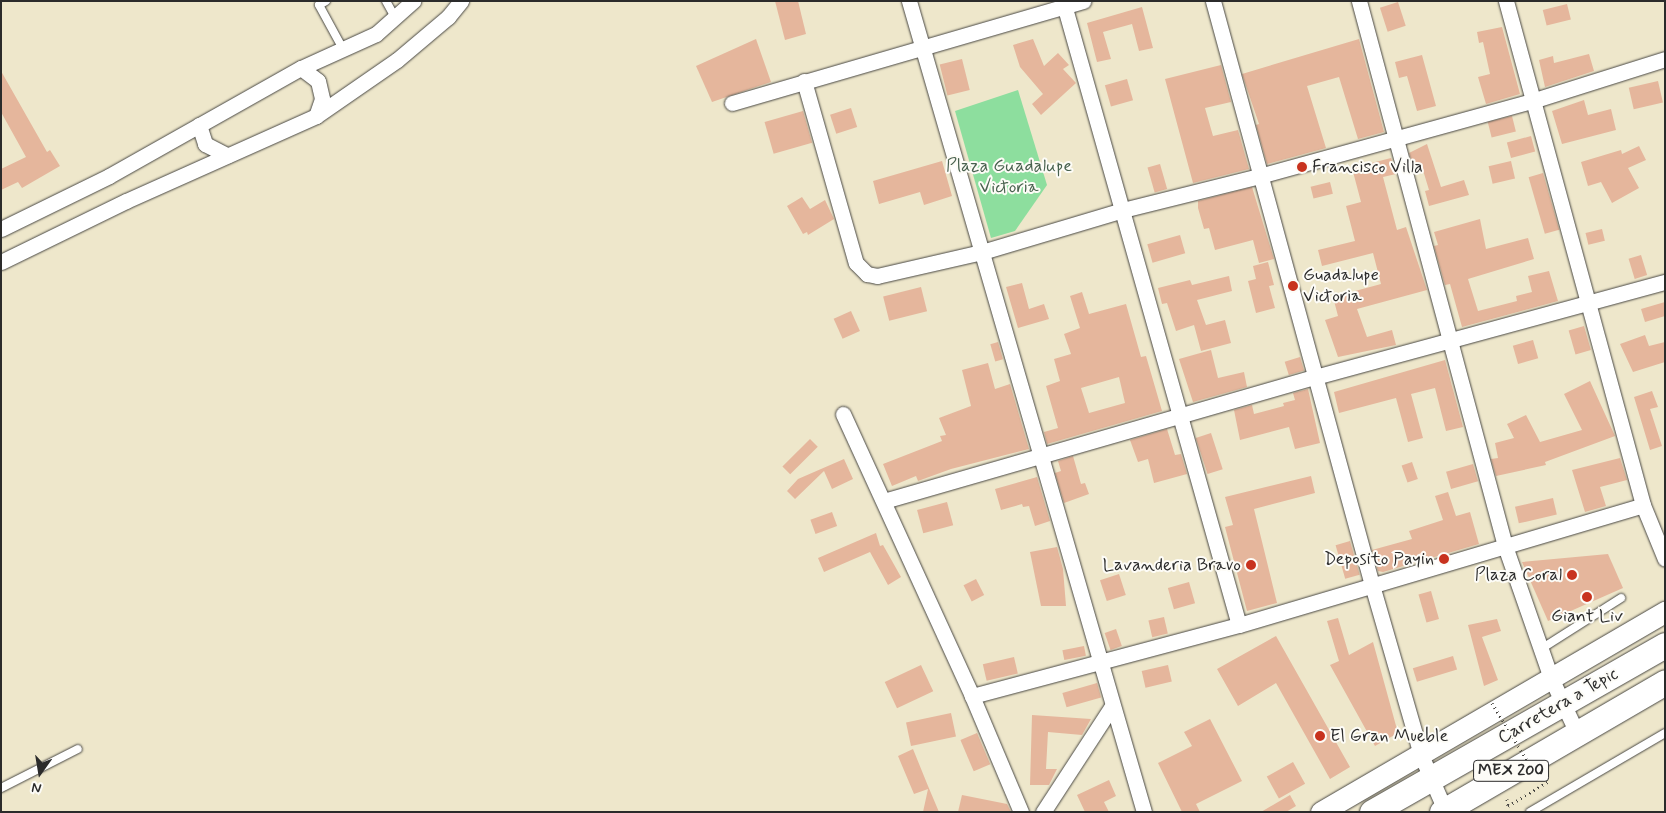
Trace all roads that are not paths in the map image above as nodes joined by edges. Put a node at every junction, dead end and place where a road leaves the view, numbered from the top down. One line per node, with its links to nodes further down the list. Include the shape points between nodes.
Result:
1 (326, 1): 12 (lane, via 319,5)
2 (386, 1): 11 (lane)
3 (461, 1): 19 (street, via 448,17 398,60)
4 (909, 1): 13 (street)
5 (1084, 1): 10 (street)
6 (1213, 1): 23 (street)
7 (1359, 1): 21 (street)
8 (1506, 1): 17 (street)
9 (412, 2): 11 (street)
10 (1064, 4): 13 (street); 24 (street)
11 (395, 17): 12 (street, via 376,34)
12 (342, 49): 15 (street)
13 (922, 49): 16 (street); 26 (street)
14 (1664, 63): 17 (street)
15 (300, 68): 19 (street, via 318,81 322,99); 20 (street)
16 (804, 81): 18 (street); 26 (street, via 856,263 867,274 877,276)
17 (1535, 100): 21 (street); 29 (street)
18 (732, 103)
19 (316, 116): 22 (street)
20 (199, 125): 22 (street, via 205,144); 25 (street, via 109,176)
21 (1396, 137): 23 (street); 30 (street)
22 (227, 155): 27 (street)
23 (1263, 175): 24 (street); 31 (street)
24 (1124, 210): 26 (street); 33 (street)
25 (1, 230)
26 (982, 252): 34 (street)
27 (1, 262)
28 (1665, 282): 29 (street)
29 (1587, 304): 30 (street); 36 (street)
30 (1451, 340): 31 (street); 37 (street)
31 (1315, 377): 33 (street); 39 (street)
32 (843, 414): 35 (street)
33 (1179, 417): 34 (street); 42 (street)
34 (1042, 454): 35 (street); 45 (street)
35 (884, 501): 48 (street)
36 (1643, 505): 37 (street); 38 (street)
37 (1505, 546): 39 (street); 44 (street)
38 (1665, 559)
39 (1372, 585): 42 (street); 54 (street)
40 (1621, 598): 44 (lane)
41 (1665, 612): 46 (main road)
42 (1240, 625): 45 (street)
43 (1665, 645): 49 (highway, Carretera a Tepic / MEX 200)
44 (1541, 649): 46 (street)
45 (1099, 663): 48 (street); 50 (street)
46 (1551, 678): 49 (street); 54 (main road)
47 (1665, 682): 51 (highway, Carretera a Tepic / MEX 200)
48 (972, 696): 58 (street)
49 (1562, 704): 51 (street); 55 (highway, Carretera a Tepic / MEX 200)
50 (1112, 706): 59 (street); 60 (street)
51 (1577, 733): 57 (highway, Carretera a Tepic / MEX 200)
52 (1665, 733): 63 (lane)
53 (78, 749): 56 (lane)
54 (1421, 755): 55 (street); 61 (main road)
55 (1432, 778): 57 (street); 62 (highway, Carretera a Tepic / MEX 200)
56 (1, 788)
57 (1444, 811)
58 (1021, 812)
59 (1043, 812)
60 (1144, 812)
61 (1321, 812)
62 (1372, 812)
63 (1530, 812)

